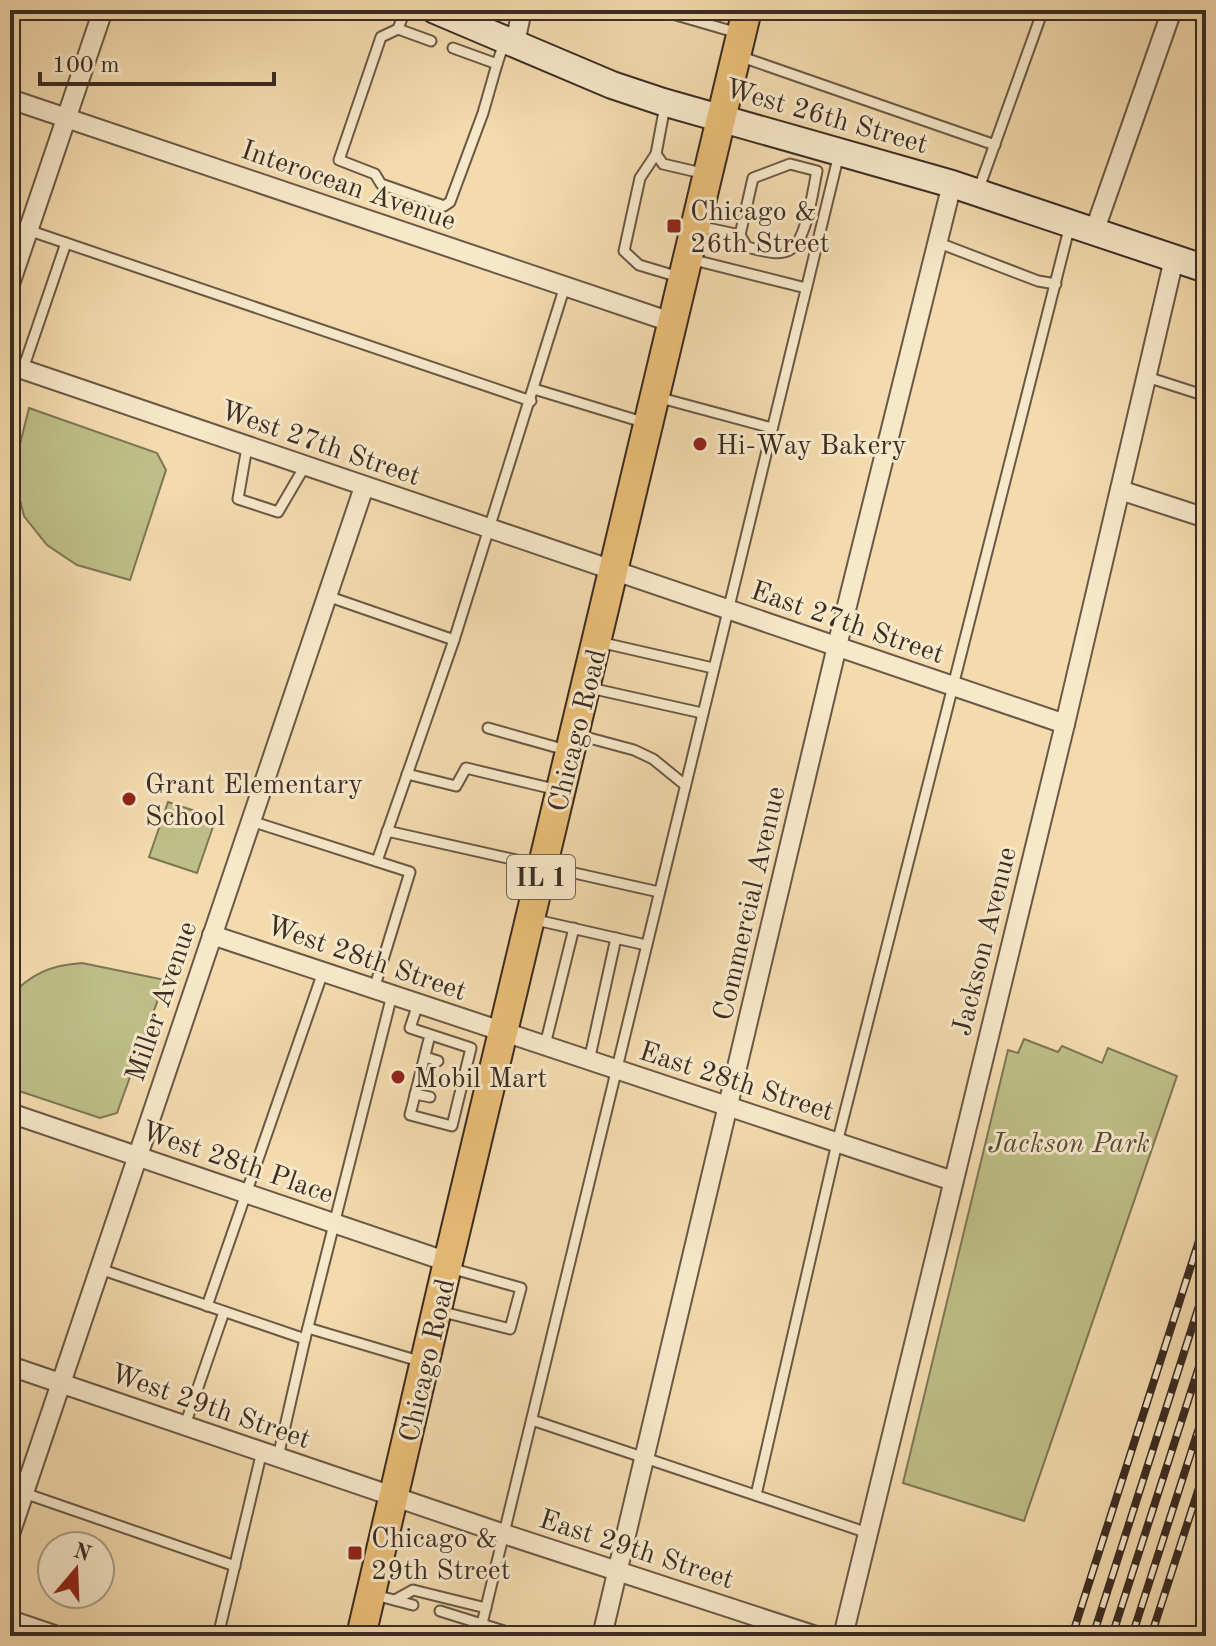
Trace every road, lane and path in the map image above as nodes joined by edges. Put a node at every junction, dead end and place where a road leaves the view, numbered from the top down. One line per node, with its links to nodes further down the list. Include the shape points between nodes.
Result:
1 (102, 10): 18 (street)
2 (405, 10): 10 (lane)
3 (435, 10): 13 (street, West 26th Street)
4 (522, 10): 13 (street)
5 (670, 10): 11 (lane)
6 (1043, 10): 20 (lane)
7 (1172, 10): 29 (street)
8 (1183, 10): 9 (lane)
9 (1206, 18)
10 (398, 29): 12 (lane); 15 (lane, via 381,37 339,160 414,196 444,206 450,202)
11 (741, 33): 19 (main road, Chicago Road / IL 1); 20 (lane)
12 (431, 41)
13 (510, 41): 15 (lane); 17 (street, West 26th Street)
14 (453, 48): 15 (lane)
15 (497, 64)
16 (10, 99): 18 (street, Interocean Avenue)
17 (666, 103): 19 (street, West 26th Street); 22 (lane)
18 (67, 118): 30 (street); 39 (street, Interocean Avenue)
19 (720, 118): 21 (street, West 26th Street); 24 (main road, Chicago Road / IL 1)
20 (995, 145): 26 (lane)
21 (793, 152): 23 (street, West 26th Street); 31 (lane, via 753,178)
22 (656, 154): 24 (lane, via 663,164); 35 (lane, via 640,178 624,251 639,265)
23 (826, 157): 25 (street, West 26th Street); 31 (lane, via 802,236 791,250 775,253 747,247); 40 (lane)
24 (707, 174): 28 (main road, Chicago Road / IL 1)
25 (952, 184): 26 (street, West 26th Street); 33 (street, Commercial Avenue)
26 (978, 192): 29 (street, West 26th Street)
27 (10, 224): 30 (lane)
28 (695, 225): 31 (lane); 35 (main road, Chicago Road / IL 1)
29 (1082, 228): 34 (street, West 26th Street); 38 (lane)
30 (28, 230): 32 (lane); 37 (street)
31 (740, 235)
32 (66, 243): 42 (lane); 46 (lane)
33 (939, 243): 38 (lane); 60 (street, Commercial Avenue)
34 (1174, 259): 36 (street, West 26th Street); 43 (street, Jackson Avenue)
35 (684, 268): 40 (lane); 41 (main road, Chicago Road / IL 1)
36 (1206, 269)
37 (10, 284)
38 (1056, 284): 62 (lane)
39 (565, 286): 41 (street, Interocean Avenue); 44 (lane)
40 (806, 288): 48 (lane)
41 (671, 322): 47 (main road, Chicago Road / IL 1)
42 (16, 367): 49 (street, West 27th Street)
43 (1147, 377): 45 (lane); 52 (street, Jackson Avenue)
44 (534, 389): 46 (lane); 47 (lane)
45 (1206, 396)
46 (531, 401): 54 (lane)
47 (651, 410): 48 (lane); 55 (main road, Chicago Road / IL 1)
48 (772, 428): 57 (lane)
49 (247, 447): 50 (street, West 27th Street); 50 (lane, via 238,499 278,512)
50 (305, 466): 51 (street, West 27th Street)
51 (364, 487): 54 (street, West 27th Street); 56 (street, Miller Avenue)
52 (1120, 490): 53 (street); 65 (street, Jackson Avenue)
53 (1206, 518)
54 (489, 530): 55 (street, West 27th Street); 58 (lane)
55 (614, 573): 57 (street, East 27th Street); 59 (main road, Chicago Road / IL 1)
56 (327, 596): 58 (lane); 71 (street, Miller Avenue)
57 (727, 610): 60 (street, East 27th Street); 61 (lane)
58 (454, 640): 68 (lane)
59 (597, 642): 61 (lane); 63 (main road, Chicago Road / IL 1)
60 (837, 646): 62 (street, East 27th Street); 96 (street, Commercial Avenue)
61 (713, 668): 64 (lane)
62 (954, 686): 65 (street, East 27th Street); 98 (lane)
63 (586, 688): 64 (lane); 67 (main road, Chicago Road / IL 1)
64 (702, 713): 69 (lane)
65 (1065, 724): 100 (street, Jackson Avenue)
66 (488, 728): 67 (lane)
67 (573, 742): 69 (lane, via 634,750); 70 (main road, Chicago Road / IL 1)
68 (407, 774): 70 (lane, via 456,786 466,768); 72 (lane)
69 (685, 785): 75 (lane)
70 (561, 791): 74 (main road, Chicago Road / IL 1)
71 (251, 821): 73 (lane); 78 (street, Miller Avenue)
72 (387, 831): 73 (lane); 74 (lane)
73 (377, 861): 82 (lane, via 410,872)
74 (543, 867): 75 (lane); 76 (main road, Chicago Road / IL 1)
75 (659, 892): 80 (lane)
76 (531, 918): 77 (lane); 84 (main road, Chicago Road / IL 1)
77 (574, 928): 79 (lane); 86 (lane)
78 (212, 935): 81 (street, West 28th Street); 99 (street, Miller Avenue)
79 (616, 938): 80 (lane); 89 (lane)
80 (646, 945): 90 (lane)
81 (323, 972): 82 (street, West 28th Street); 101 (lane)
82 (383, 992): 83 (street, West 28th Street); 102 (lane)
83 (418, 1004): 84 (street, West 28th Street); 85 (lane, via 410,1028)
84 (503, 1033): 86 (street, East 28th Street); 95 (main road, Chicago Road / IL 1)
85 (430, 1035): 87 (lane); 95 (lane, via 471,1048 459,1087)
86 (545, 1047): 89 (street, East 28th Street)
87 (425, 1057): 88 (lane); 91 (lane)
88 (438, 1061)
89 (589, 1061): 90 (street, East 28th Street)
90 (616, 1070): 96 (street, East 28th Street); 113 (lane)
91 (420, 1077): 92 (lane); 93 (lane)
92 (433, 1080)
93 (415, 1094): 94 (lane); 95 (lane, via 410,1115 452,1126)
94 (430, 1097)
95 (465, 1106): 103 (main road, Chicago Road / IL 1)
96 (729, 1107): 98 (street, East 28th Street); 116 (street, Commercial Avenue)
97 (10, 1113): 99 (street, West 28th Place)
98 (837, 1143): 100 (street, East 28th Street); 118 (lane)
99 (138, 1156): 101 (street, West 28th Place); 104 (street, Miller Avenue)
100 (953, 1181): 120 (street, Jackson Avenue)
101 (245, 1193): 102 (street, West 28th Place); 105 (lane)
102 (335, 1223): 103 (street, West 28th Place); 108 (lane)
103 (447, 1264): 106 (main road, Chicago Road / IL 1); 106 (lane, via 521,1288 510,1329)
104 (100, 1269): 105 (lane); 112 (street, Miller Avenue)
105 (207, 1306): 107 (lane)
106 (437, 1311): 110 (main road, Chicago Road / IL 1)
107 (224, 1312): 109 (lane); 114 (lane)
108 (308, 1328): 109 (lane); 110 (lane)
109 (305, 1339): 115 (lane)
110 (425, 1363): 119 (main road, Chicago Road / IL 1)
111 (10, 1366): 112 (street, West 29th Street)
112 (61, 1383): 114 (street, West 29th Street); 117 (street, Miller Avenue)
113 (532, 1420): 116 (lane); 122 (lane)
114 (185, 1425): 115 (street, West 29th Street)
115 (270, 1454): 119 (street, West 29th Street); 123 (lane)
116 (644, 1458): 118 (lane); 124 (street, Commercial Avenue)
117 (24, 1493): 121 (street, Miller Avenue); 123 (lane)
118 (756, 1495): 120 (lane)
119 (395, 1496): 122 (street, East 29th Street); 125 (main road, Chicago Road / IL 1)
120 (868, 1533): 138 (street, Jackson Avenue)
121 (10, 1534)
122 (504, 1534): 124 (street, East 29th Street); 127 (lane)
123 (235, 1566): 132 (lane)
124 (617, 1570): 136 (street, Commercial Avenue); 137 (street, East 29th Street)
125 (383, 1597): 126 (lane); 127 (lane, via 413,1590); 133 (main road, Chicago Road / IL 1)
126 (413, 1605)
127 (486, 1608): 130 (lane)
128 (440, 1611): 130 (lane)
129 (10, 1620): 131 (street)
130 (482, 1623): 134 (lane); 135 (lane)
131 (57, 1636)
132 (218, 1636)
133 (361, 1636)
134 (479, 1636)
135 (520, 1636)
136 (602, 1636)
137 (816, 1636)
138 (843, 1636)

